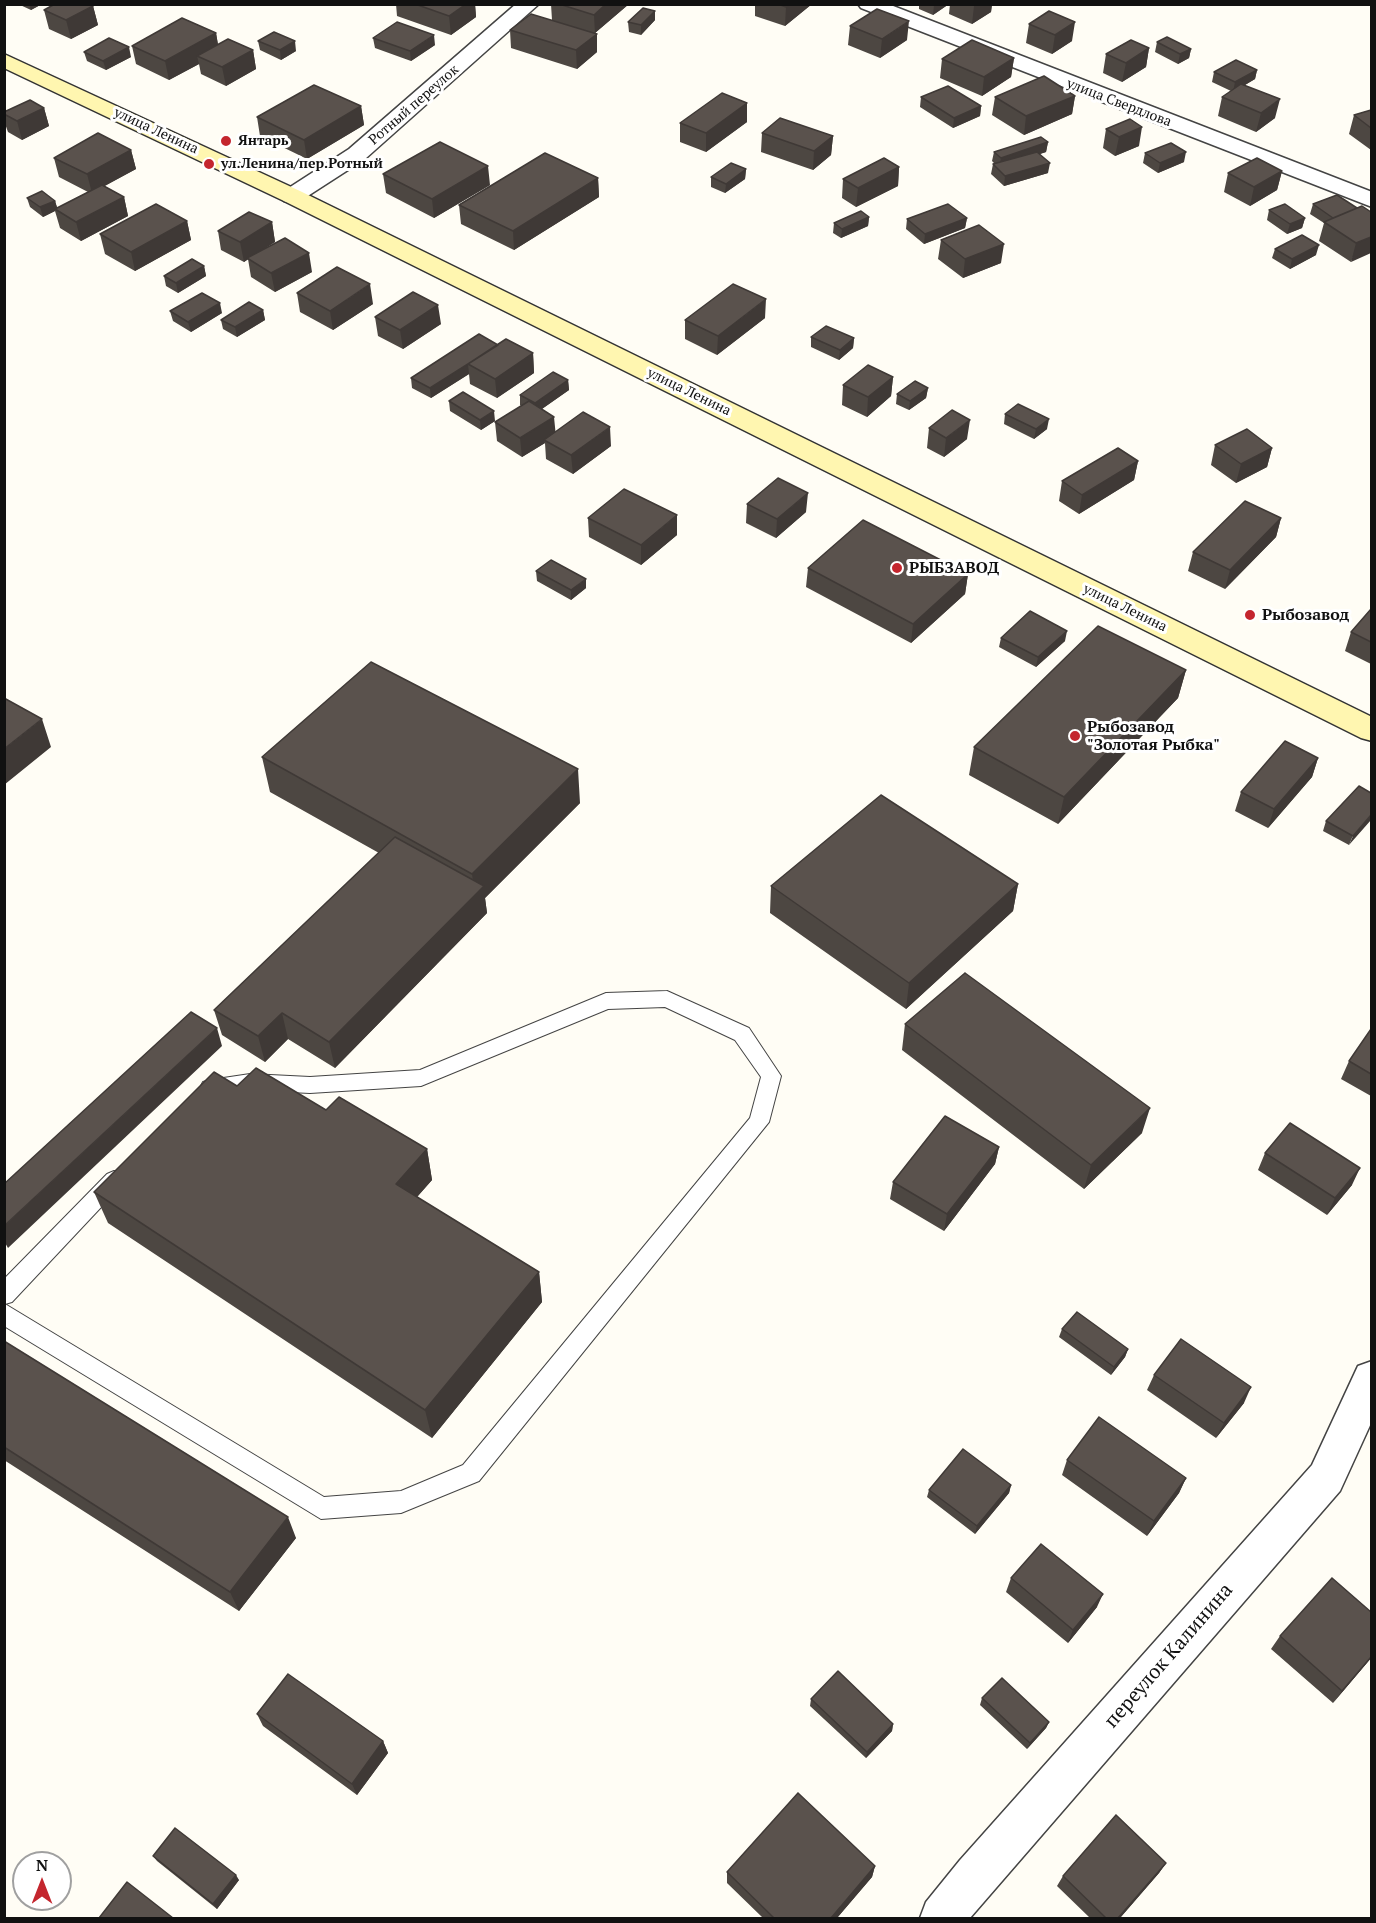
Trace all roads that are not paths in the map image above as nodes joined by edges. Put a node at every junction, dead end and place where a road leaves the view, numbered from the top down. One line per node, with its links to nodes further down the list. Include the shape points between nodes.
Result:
1 (529, 4): 4 (street, Ротный переулок, via 357,154)
2 (868, 4): 5 (street, улица Свердлова)
3 (4, 60): 4 (main road, улица Ленина)
4 (292, 196): 6 (main road, улица Ленина)
5 (1371, 200)
6 (1371, 730)
7 (192, 1098): 10 (lane, via 201,1090 250,1083 310,1085 421,1077 606,1001 667,999 742,1034 771,1076 759,1122 471,1473 401,1502 321,1508)
8 (127, 1167): 9 (lane)
9 (4, 1295)
10 (4, 1314)
11 (1371, 1378): 12 (street, переулок Калинина, via 1326,1478)
12 (942, 1918)

